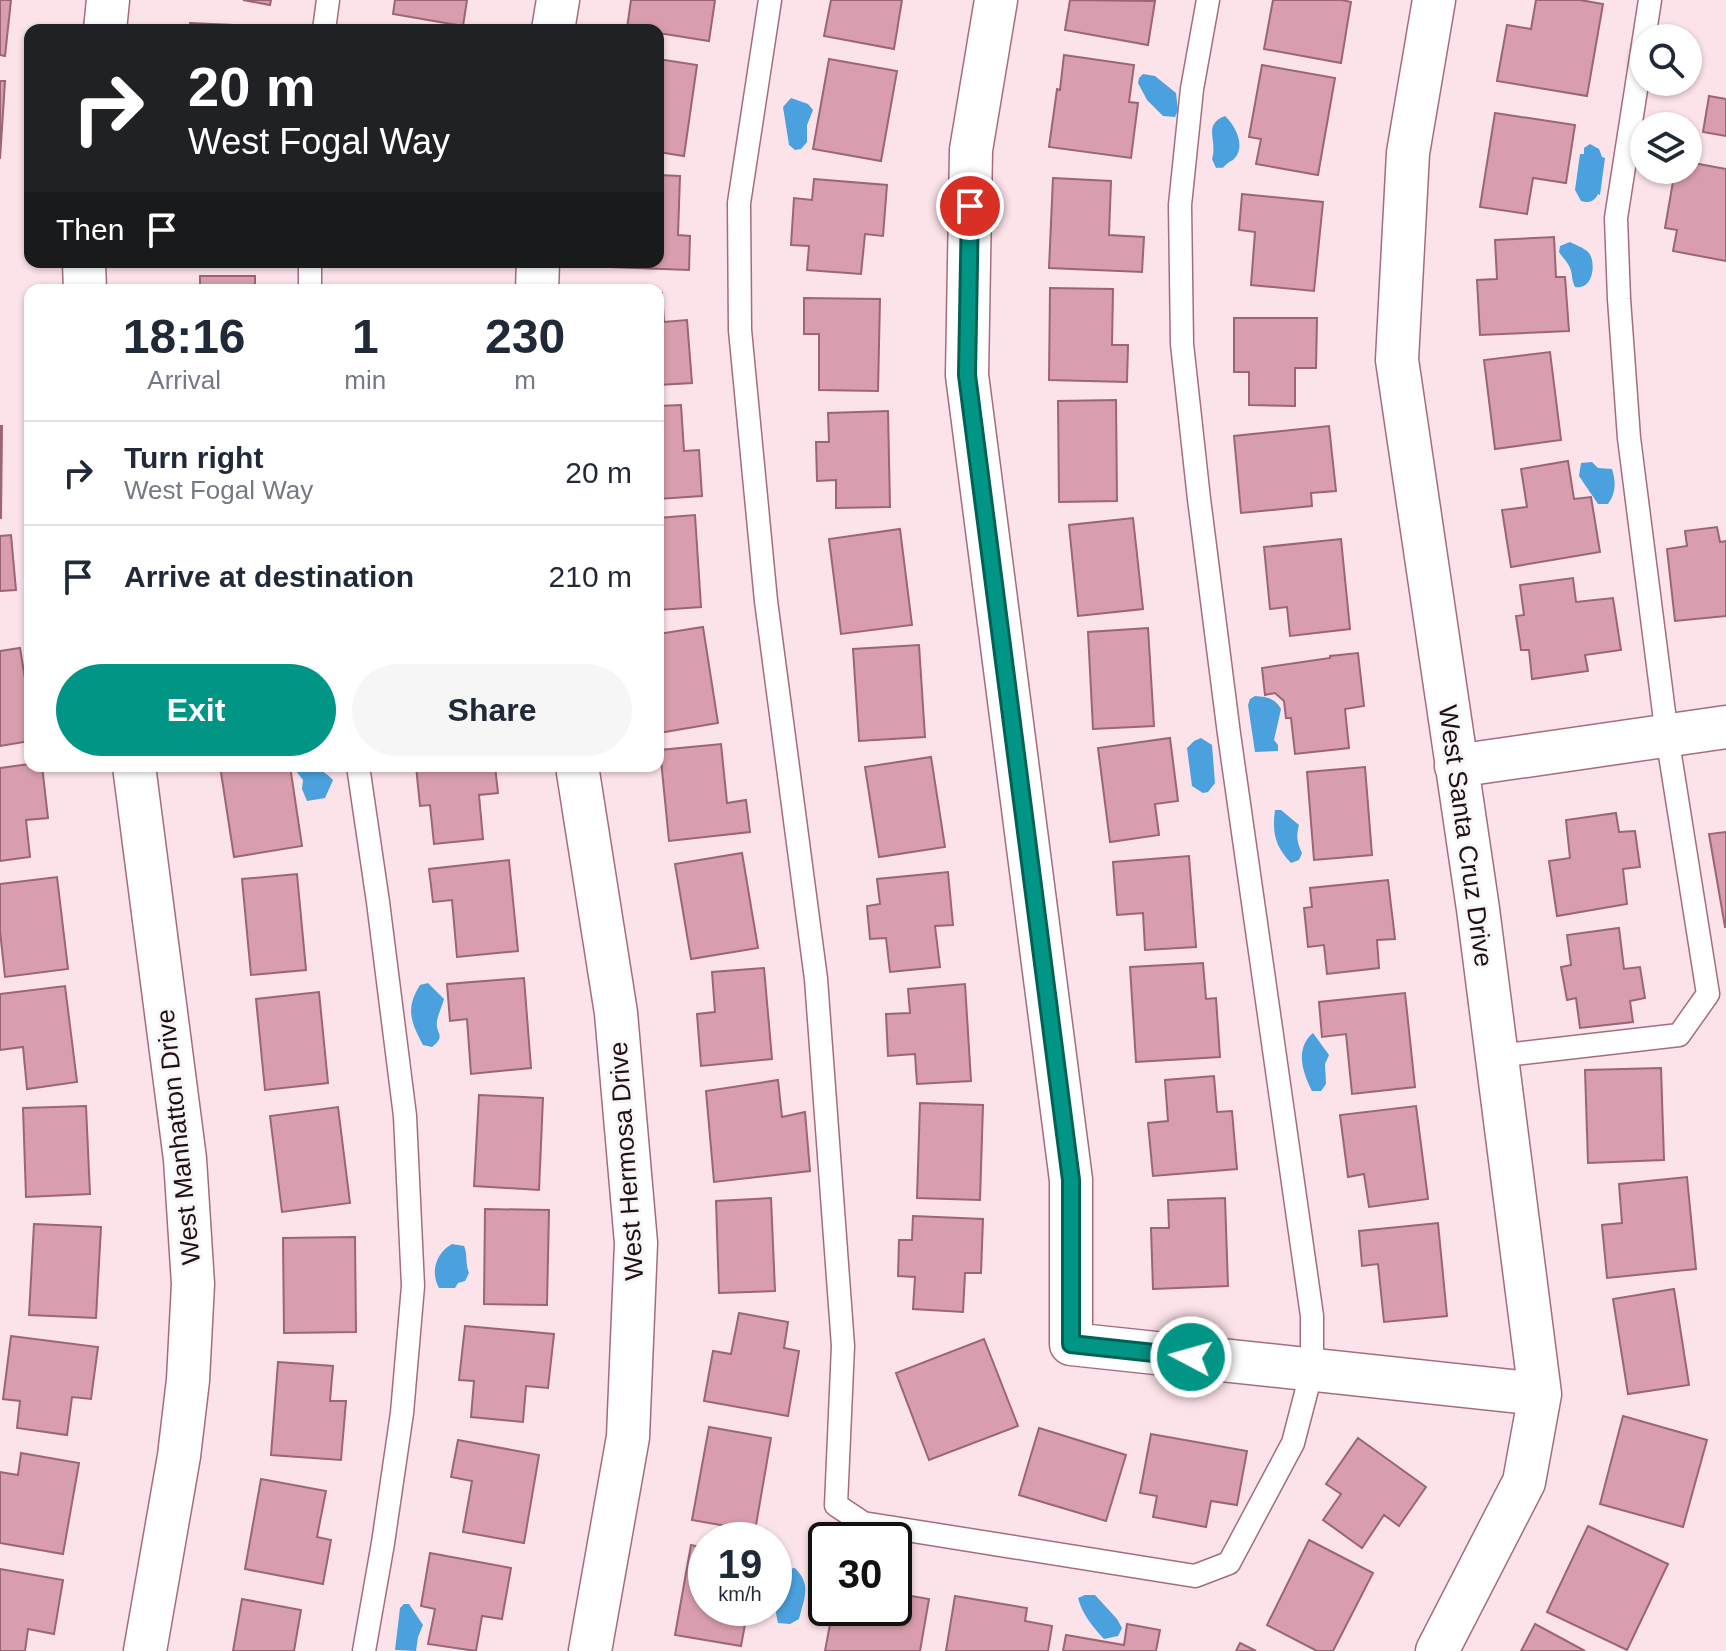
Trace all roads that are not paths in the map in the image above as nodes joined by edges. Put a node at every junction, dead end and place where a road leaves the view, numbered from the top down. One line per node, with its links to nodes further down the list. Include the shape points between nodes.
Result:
1 (108, 0): 9 (street)
2 (328, 0): 10 (lane)
3 (558, 0): 11 (street)
4 (770, 0): 19 (lane, via 739,203 740,330 766,601 816,979 843,1346 836,1505 863,1523 1195,1576 1229,1563 1293,1443)
5 (996, 0): 19 (street, via 971,150 967,375 1071,1180 1071,1344)
6 (1208, 0): 19 (lane, via 1180,205 1182,344 1229,734 1312,1316)
7 (1434, 0): 14 (street, West Santa Cruz Drive, via 1408,153 1397,360)
8 (1650, 0): 13 (lane, via 1616,218 1629,438)
9 (106, 24)
10 (325, 24)
11 (554, 24)
12 (1726, 727): 13 (street)
13 (1667, 736): 14 (street); 18 (lane, via 1708,994 1679,1035)
14 (1456, 766): 18 (street, West Santa Cruz Drive)
15 (135, 772): 21 (street, West Manhatton Drive, via 185,1159 193,1284 179,1456)
16 (359, 772): 22 (lane, via 405,1116 413,1286 402,1413)
17 (578, 772): 23 (street, West Hermosa Drive, via 616,1013 636,1243 628,1437)
18 (1497, 1056): 20 (street, West Santa Cruz Drive)
19 (1312, 1370): 20 (street)
20 (1540, 1394): 24 (street, West Santa Cruz Drive, via 1524,1482)
21 (145, 1651)
22 (364, 1651)
23 (590, 1651)
24 (1437, 1651)

